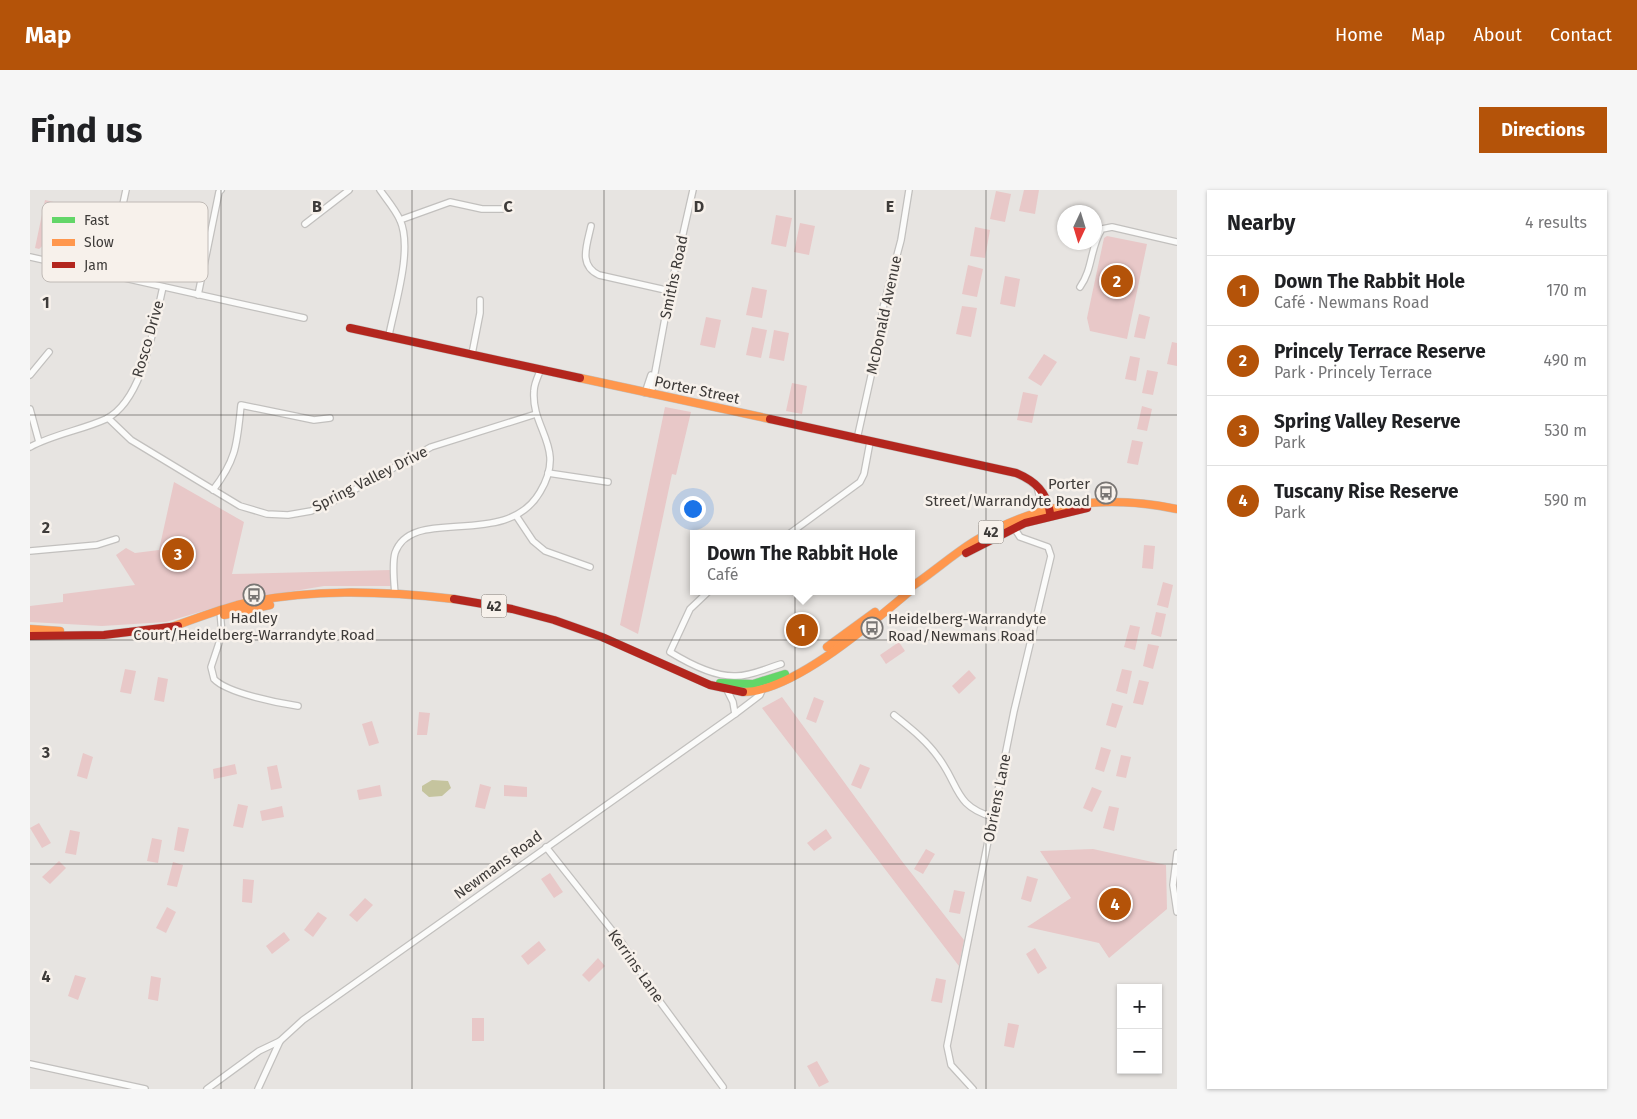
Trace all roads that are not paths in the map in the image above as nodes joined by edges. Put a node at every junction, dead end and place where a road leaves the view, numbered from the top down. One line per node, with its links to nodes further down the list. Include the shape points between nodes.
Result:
1 (221, 190): 11 (street)
2 (350, 190): 8 (street)
3 (380, 190): 7 (street)
4 (692, 190): 16 (street, Smiths Road)
5 (908, 190): 31 (street, McDonald Avenue, via 901,240 882,308 877,349)
6 (509, 209): 7 (street, via 482,209 450,202)
7 (400, 220): 21 (street, via 404,239 403,266)
8 (305, 224)
9 (591, 226): 16 (street, via 585,257 591,271)
10 (1177, 242): 15 (street, via 1112,227 1102,229 1097,236 1088,276)
11 (208, 246)
12 (142, 282): 14 (street)
13 (201, 282): 17 (street)
14 (163, 287): 17 (street); 29 (street, Rosco Drive, via 139,379 127,400)
15 (1080, 287)
16 (670, 291): 26 (street, Smiths Road)
17 (198, 295): 19 (street)
18 (480, 300): 23 (street)
19 (304, 318)
20 (350, 328): 21 (main road, Porter Street)
21 (389, 335): 23 (main road, Porter Street)
22 (49, 352): 25 (street)
23 (472, 354): 24 (main road, Porter Street)
24 (541, 369): 26 (main road, Porter Street); 28 (street, via 534,390)
25 (30, 376)
26 (648, 393): 31 (main road, Porter Street)
27 (30, 409): 32 (street)
28 (536, 414): 35 (street, via 551,453); 37 (street, Spring Valley Drive, via 431,447 311,511 267,514 240,506)
29 (108, 418): 32 (street, Rosco Drive); 37 (street, Spring Valley Drive, via 131,440)
30 (330, 418): 37 (street, via 314,420 241,405 233,458)
31 (857, 440): 33 (main road, Porter Street)
32 (39, 442): 34 (street, Rosco Drive)
33 (870, 442): 39 (main road, Porter Street, via 1016,474 1036,484 1048,500); 42 (street, via 860,482)
34 (30, 447)
35 (548, 473): 36 (street); 40 (street, via 540,493)
36 (608, 482)
37 (213, 490)
38 (1177, 510): 39 (main road, 42, via 1117,501 1089,502)
39 (1048, 511): 41 (main road, Newmans Road / 42)
40 (517, 517): 45 (street, via 533,541 545,551); 47 (street, via 490,525 426,529 404,538 395,553)
41 (1012, 525): 46 (main road, Newmans Road / 42, via 973,542); 62 (street, Obriens Lane, via 1020,537 1048,547 1050,556)
42 (794, 530)
43 (116, 539): 44 (street, via 97,545)
44 (30, 551)
45 (590, 567)
46 (915, 585)
47 (394, 594): 51 (main road, 42, via 330,594 254,602); 56 (main road, 42, via 480,604 548,617)
48 (705, 595): 55 (street, via 690,609 670,652 730,676 746,675)
49 (898, 595): 57 (main road, Newmans Road / 42, via 799,666)
50 (903, 595): 57 (main road, Newmans Road / 42, via 842,644 784,681)
51 (220, 614): 53 (main road, 42, via 172,627); 59 (street, via 222,639 211,668 214,679 224,686 264,700)
52 (30, 629): 53 (main road, 42)
53 (100, 635): 54 (main road, 42)
54 (30, 636)
55 (781, 664)
56 (678, 671): 57 (main road, 42, via 726,684); 58 (main road, 42)
57 (764, 686): 58 (main road, 42, via 743,692); 60 (street, Newmans Road, via 760,695)
58 (727, 690): 60 (street, via 734,702)
59 (298, 706)
60 (735, 714): 63 (street, Newmans Road)
61 (894, 715): 62 (street, via 932,748 967,806)
62 (993, 818): 72 (street, Obriens Lane, via 947,1046 951,1065)
63 (546, 847): 66 (street, Newmans Road, via 303,1020); 68 (street, Kerrins Lane, via 622,943 655,995)
64 (1177, 854): 65 (street, via 1173,885)
65 (1177, 912)
66 (280, 1042): 70 (street, Newmans Road, via 259,1051); 71 (street, Newmans Road)
67 (30, 1064): 69 (street)
68 (723, 1087)
69 (145, 1089)
70 (207, 1089)
71 (258, 1089)
72 (973, 1089)

